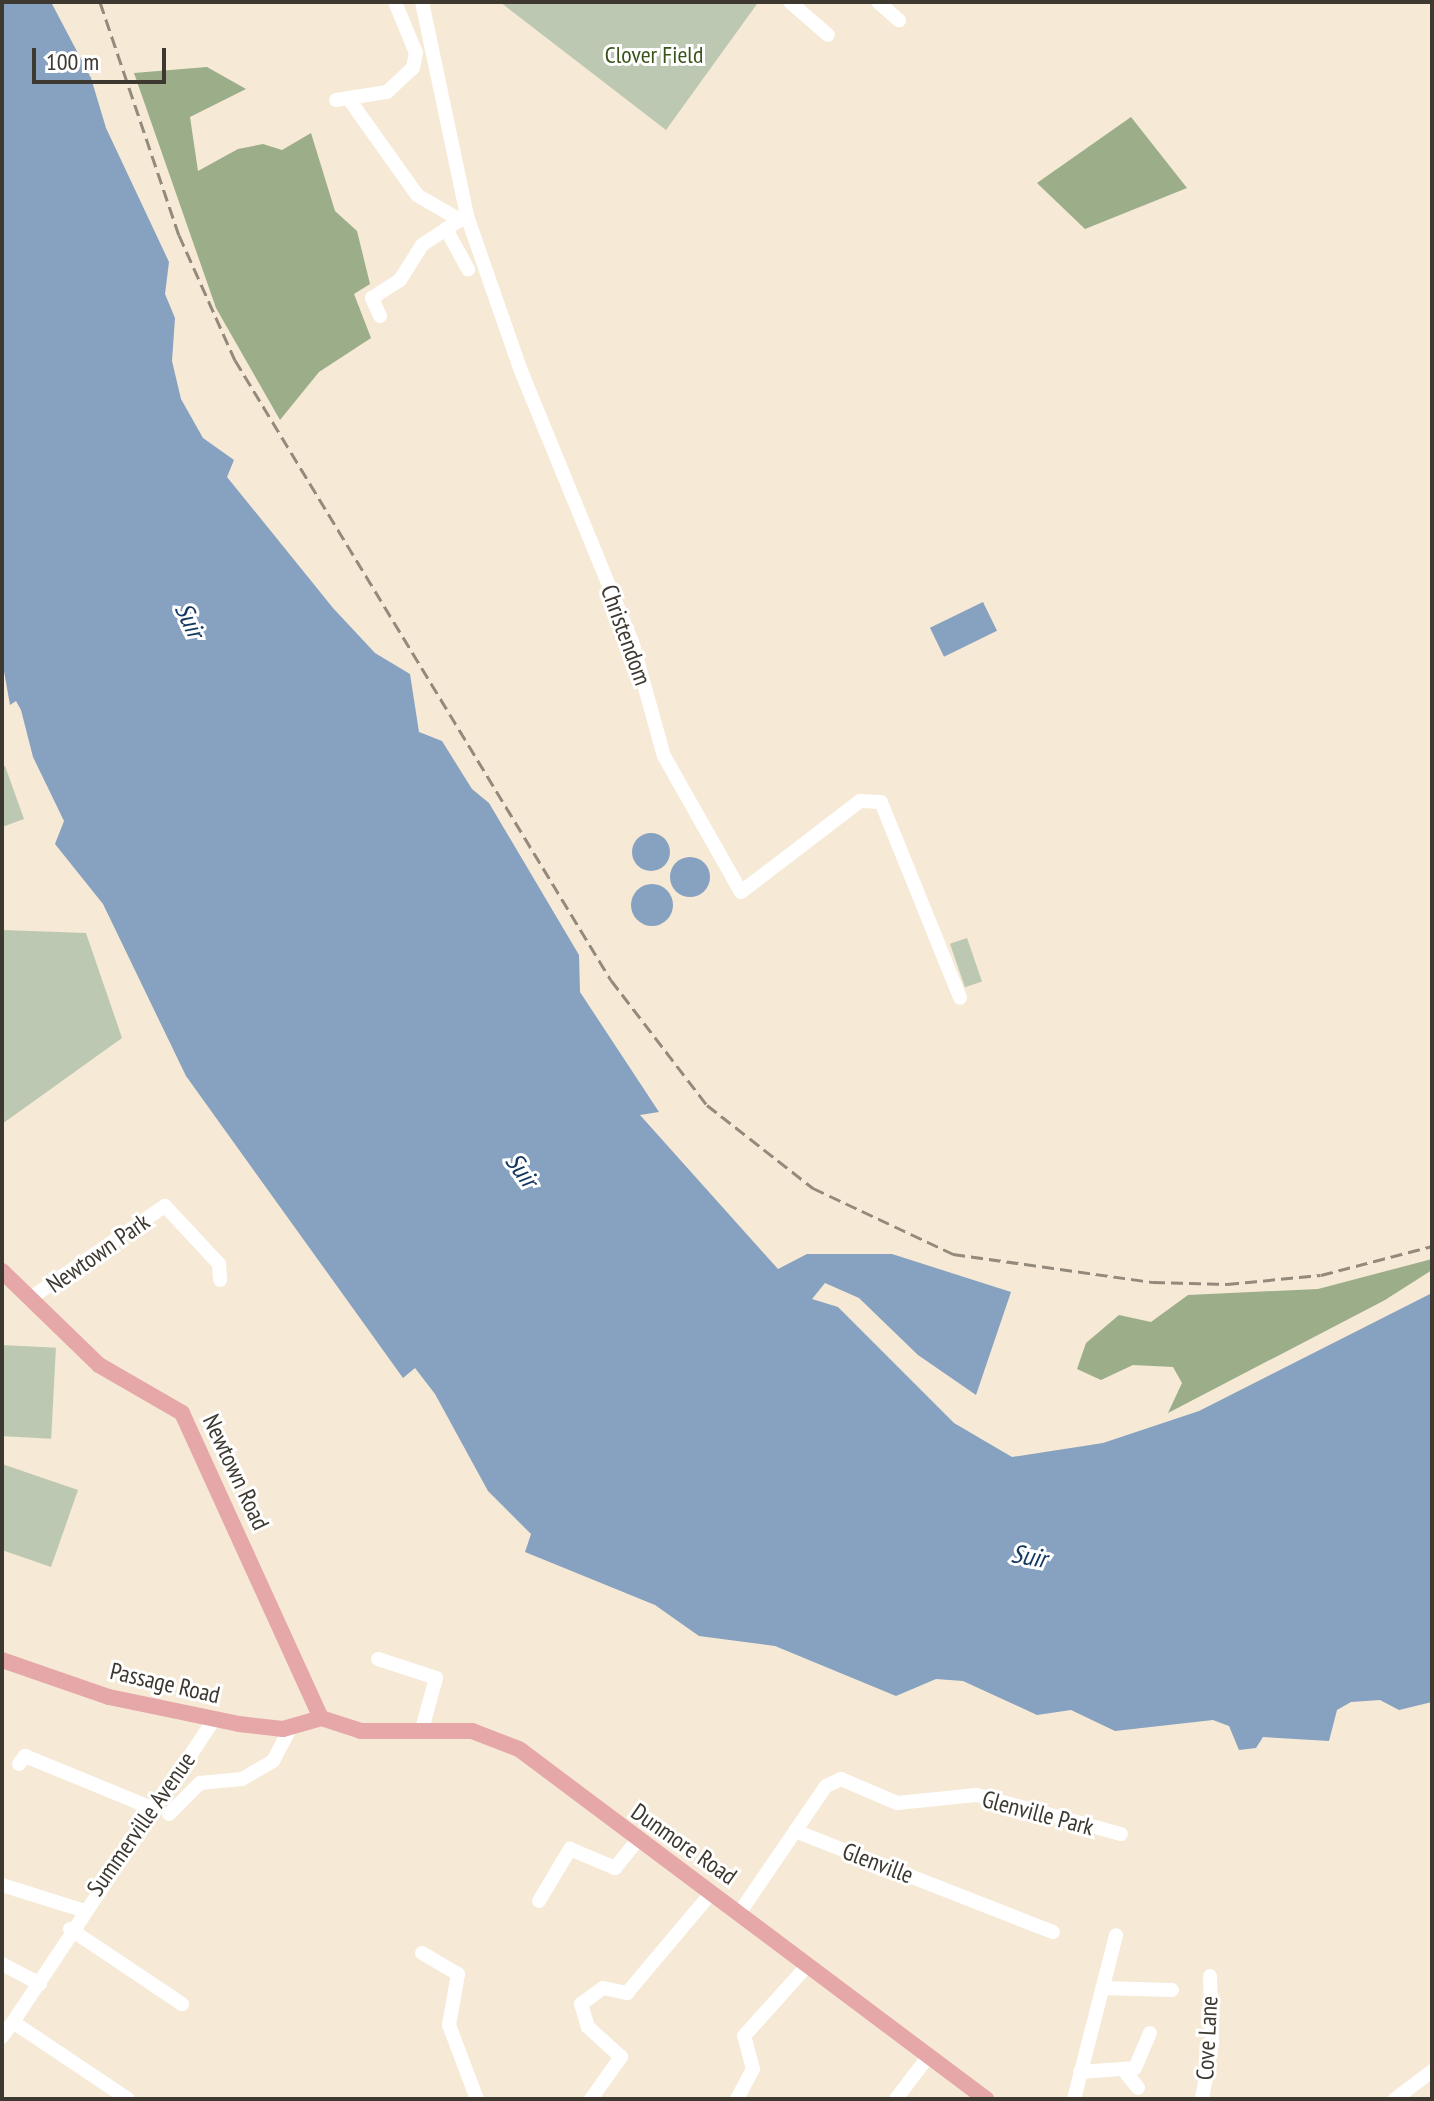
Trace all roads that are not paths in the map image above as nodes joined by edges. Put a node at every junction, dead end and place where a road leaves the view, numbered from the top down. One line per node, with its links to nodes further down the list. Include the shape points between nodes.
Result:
1 (395, 2): 7 (street, via 416,53 413,68 387,92 344,101 417,195)
2 (422, 2): 7 (street, Christendom)
3 (881, 3): 5 (street)
4 (797, 4): 6 (street)
5 (899, 20)
6 (828, 35)
7 (464, 218): 8 (street); 11 (street, Christendom, via 632,641 664,756 741,892 860,801 881,802)
8 (446, 229): 9 (street); 10 (street, via 422,245 400,280 372,298)
9 (468, 269)
10 (380, 316)
11 (960, 998)
12 (2, 1271): 14 (main road, Newtown Road)
13 (220, 1280): 14 (street, Newtown Park, via 219,1264 165,1206)
14 (29, 1299): 17 (main road, Newtown Road, via 99,1365 182,1413)
15 (378, 1659): 20 (street, via 436,1678)
16 (2, 1660): 18 (main road, Passage Road, via 109,1697)
17 (321, 1718): 19 (main road, Passage Road); 20 (main road, Dunmore Road, via 361,1731)
18 (214, 1719): 19 (main road, Passage Road); 22 (street, Summerville Avenue)
19 (290, 1729): 23 (street, via 273,1761 242,1779 200,1783)
20 (422, 1729): 26 (main road, Dunmore Road, via 472,1731 509,1744)
21 (19, 1764): 22 (street, via 25,1756)
22 (152, 1808): 30 (street, Summerville Avenue)
23 (169, 1814)
24 (795, 1831): 25 (street, Glenville Park, via 826,1786 841,1779 897,1803 977,1795); 31 (street); 33 (street, Glenville)
25 (1121, 1834)
26 (638, 1840): 28 (main road, Dunmore Road); 29 (street, via 615,1868 570,1849)
27 (2, 1885): 30 (street)
28 (712, 1892): 31 (main road, Dunmore Road); 54 (street, via 627,1993 603,1988 581,2004 588,2027 621,2057)
29 (539, 1901)
30 (82, 1910): 32 (street, Summerville Avenue)
31 (740, 1912): 37 (main road, Dunmore Road)
32 (70, 1929): 39 (street, Summerville Avenue); 42 (street)
33 (1053, 1932)
34 (1116, 1935): 40 (street)
35 (422, 1953): 53 (street, via 458,1974 449,2025)
36 (2, 1964): 39 (street)
37 (808, 1965): 46 (main road, Dunmore Road); 55 (street, via 744,2036 753,2069)
38 (1210, 1976): 59 (street, Cove Lane, via 1212,2043)
39 (40, 1984): 43 (street, Summerville Avenue)
40 (1102, 1988): 41 (street); 48 (street)
41 (1172, 1990)
42 (182, 2004)
43 (13, 2022): 45 (street, Summerville Avenue); 51 (street)
44 (1150, 2033): 49 (street, via 1142,2061)
45 (2, 2037)
46 (928, 2057): 56 (street); 57 (main road, Dunmore Road)
47 (1432, 2071): 60 (street)
48 (1080, 2072): 49 (street); 58 (street)
49 (1126, 2073): 50 (street)
50 (1138, 2088)
51 (112, 2094): 52 (street)
52 (128, 2099)
53 (477, 2099)
54 (591, 2099)
55 (737, 2099)
56 (896, 2099)
57 (986, 2099)
58 (1074, 2099)
59 (1202, 2099)
60 (1395, 2099)

